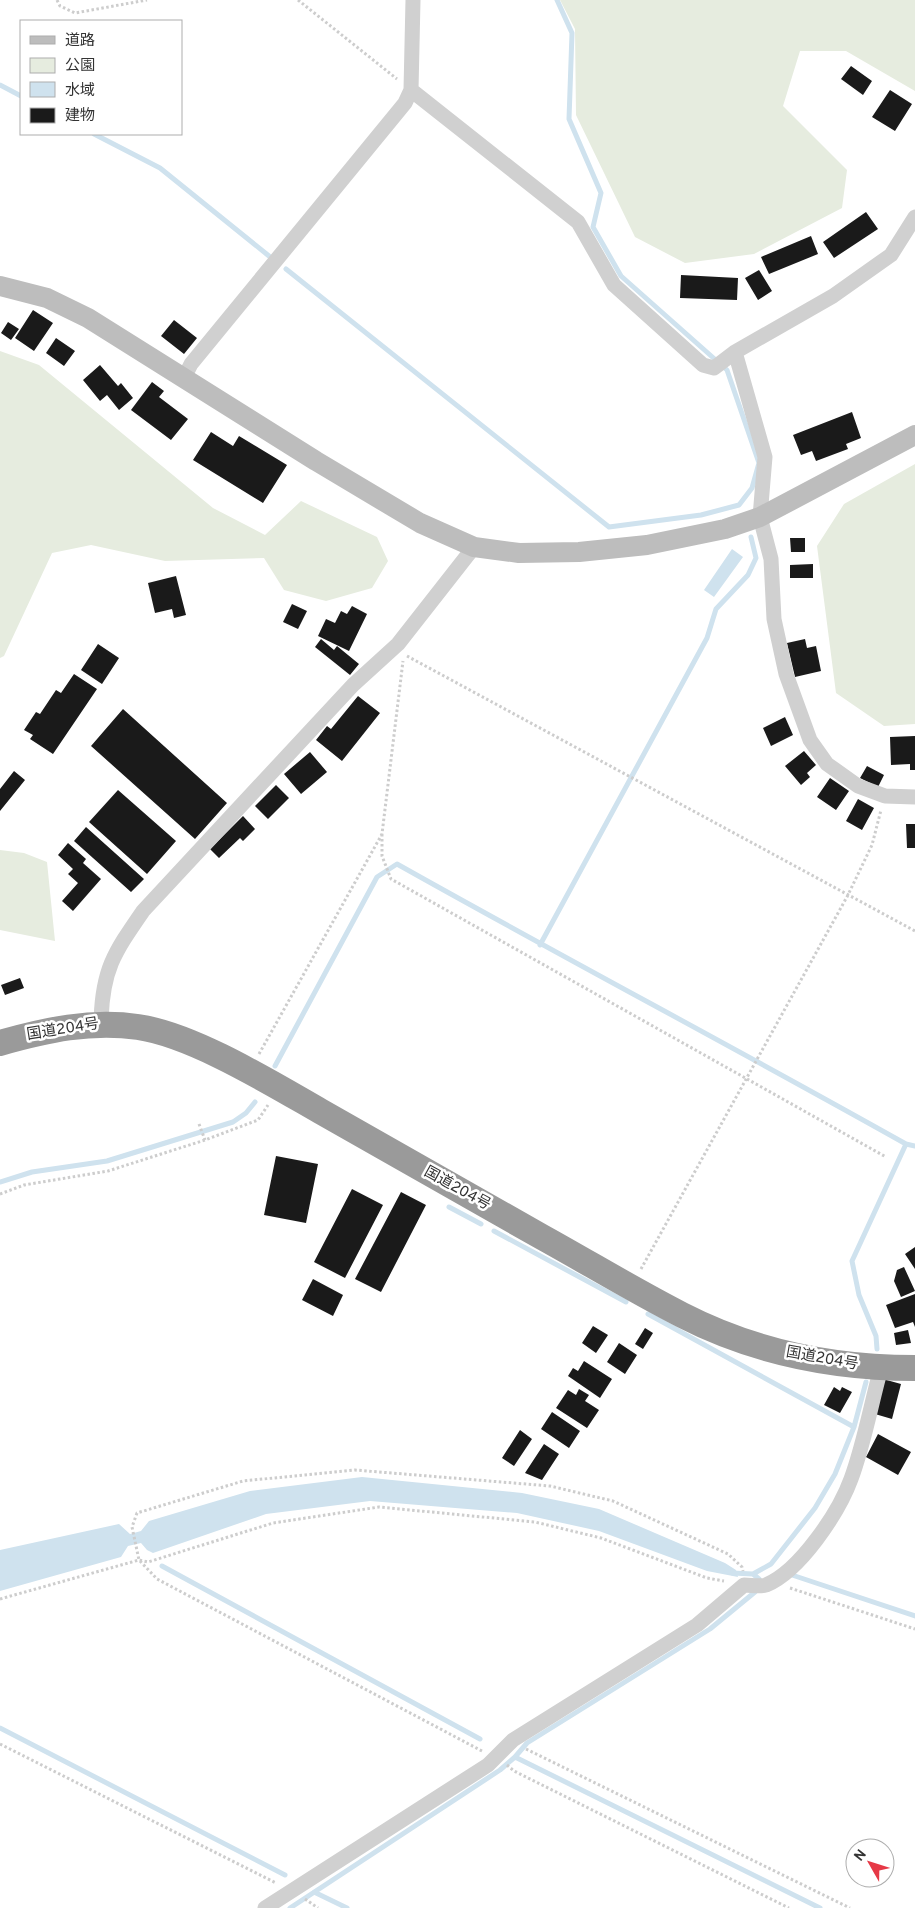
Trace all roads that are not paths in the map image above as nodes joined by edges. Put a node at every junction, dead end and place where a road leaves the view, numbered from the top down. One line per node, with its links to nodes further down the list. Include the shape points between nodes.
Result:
1 (413, 0): 2 (street)
2 (411, 90): 5 (street, via 578,222 614,285 703,365); 6 (street, via 405,103 191,364)
3 (915, 217): 5 (street, via 891,255 833,296)
4 (0, 286): 6 (street, via 47,298 88,318)
5 (725, 360): 8 (street, via 765,457)
6 (184, 378): 9 (street, via 420,523)
7 (915, 435): 8 (street)
8 (760, 517): 9 (street, via 725,529 647,544 579,552 519,553); 10 (street, via 772,559 774,619 786,674 810,740 827,764 858,786 885,796)
9 (474, 547): 11 (street, via 398,644 353,685 143,911 114,952 102,992)
10 (915, 797)
11 (101, 1023): 12 (highway, 国道204号, via 65,1027); 13 (highway, 国道204号, via 141,1027 181,1039 249,1072 684,1316 767,1348 809,1359)
12 (0, 1042)
13 (880, 1368): 14 (highway, 国道204号); 15 (street, via 851,1479 834,1515 798,1560 513,1740 498,1758)
14 (915, 1368)
15 (265, 1908)

